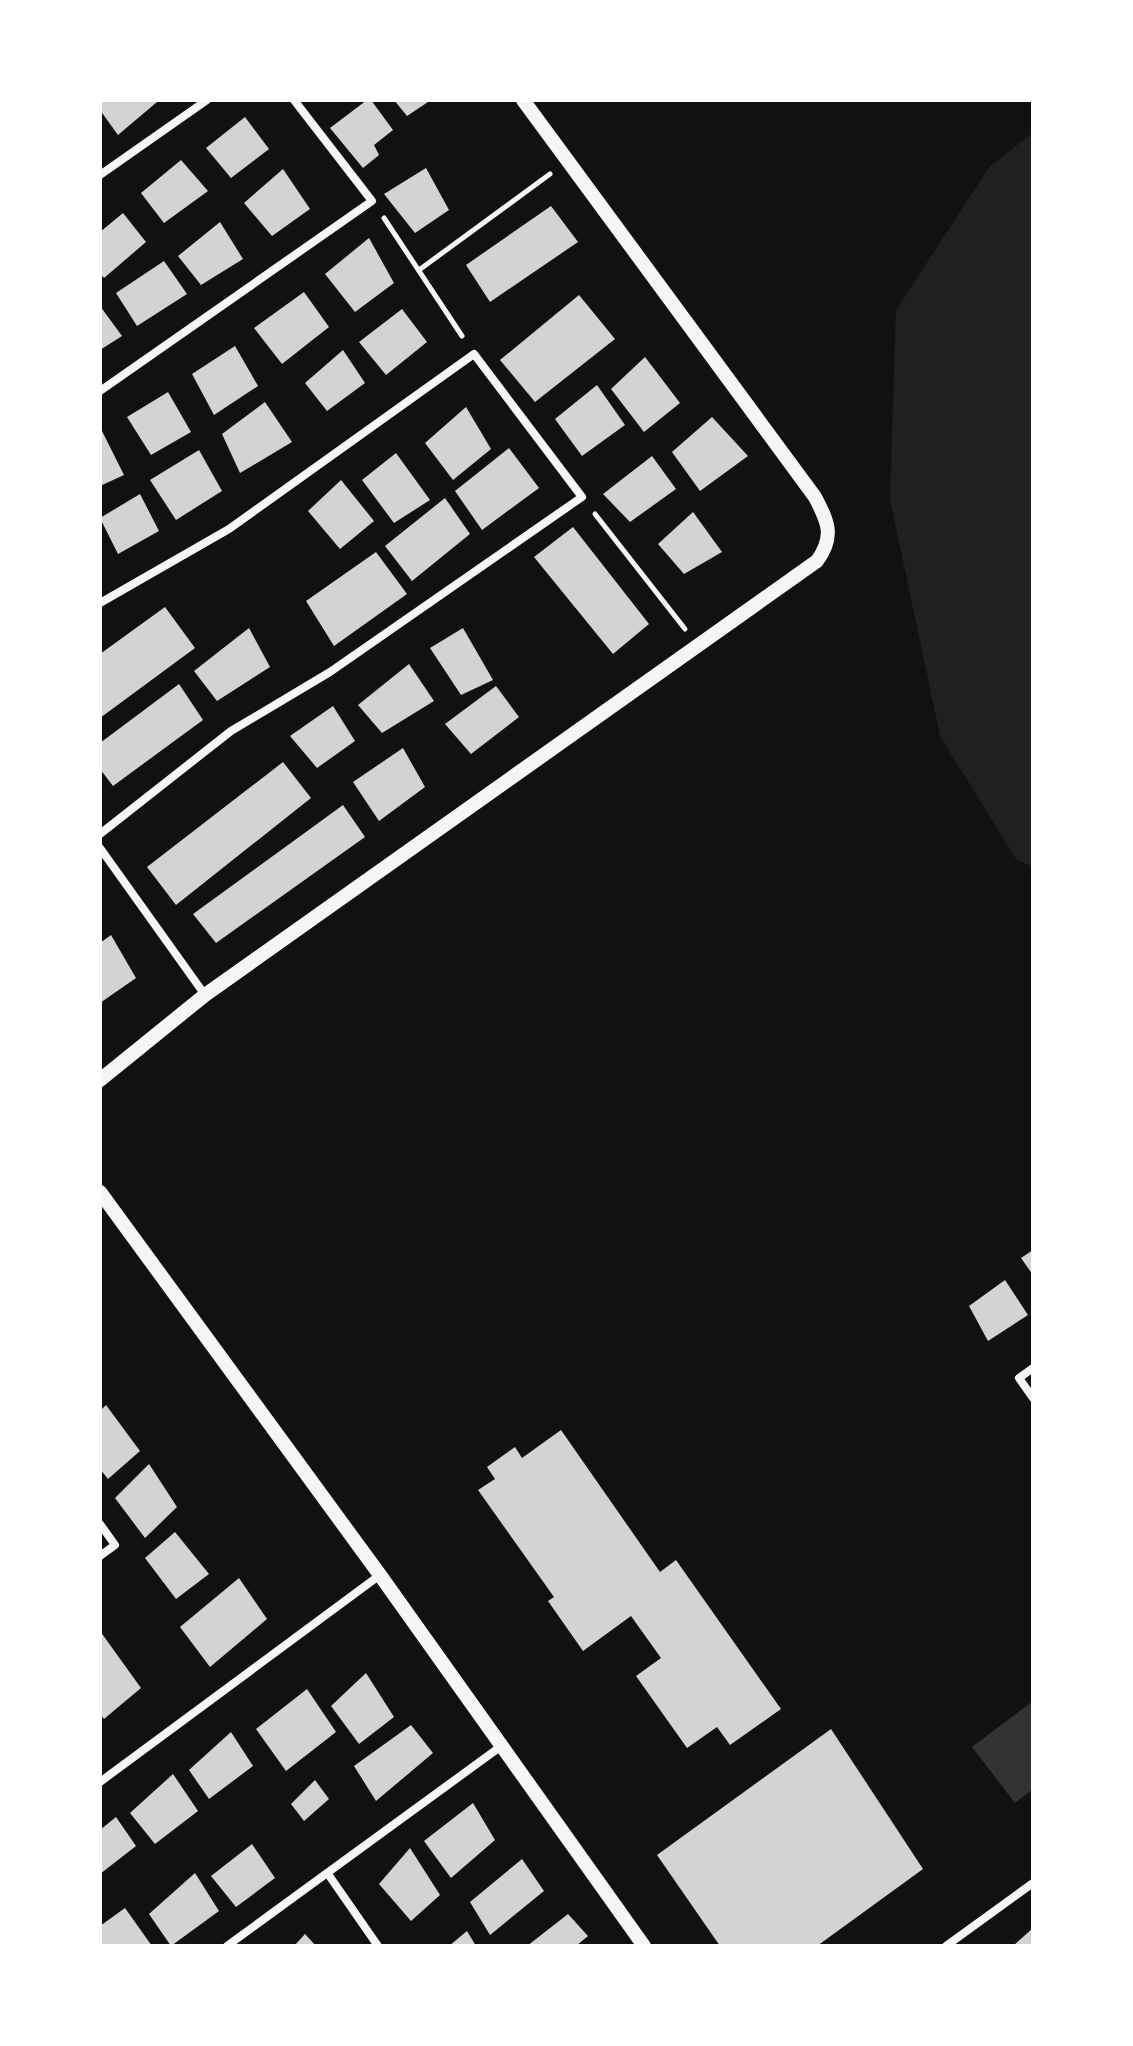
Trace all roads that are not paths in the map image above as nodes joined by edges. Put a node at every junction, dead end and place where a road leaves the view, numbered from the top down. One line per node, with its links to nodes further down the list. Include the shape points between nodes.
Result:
1 (207, 100): 4 (street)
2 (294, 100): 5 (street, via 372,201)
3 (523, 100): 9 (street, via 815,497 830,524 827,547 817,561)
4 (100, 175)
5 (100, 391)
6 (100, 603): 7 (street, via 229,529 474,354 582,497 330,672 231,731)
7 (100, 834)
8 (100, 848): 9 (street)
9 (205, 995): 10 (street)
10 (100, 1080)
11 (100, 1192): 16 (street)
12 (1033, 1368): 13 (street, via 1019,1378)
13 (1033, 1398)
14 (100, 1524): 15 (street, via 115,1545)
15 (100, 1556)
16 (380, 1575): 17 (street); 18 (street)
17 (500, 1747): 19 (street); 23 (street)
18 (100, 1782)
19 (328, 1874): 21 (street); 22 (street)
20 (1033, 1883): 24 (street)
21 (227, 1946)
22 (378, 1946)
23 (644, 1946)
24 (946, 1946)

